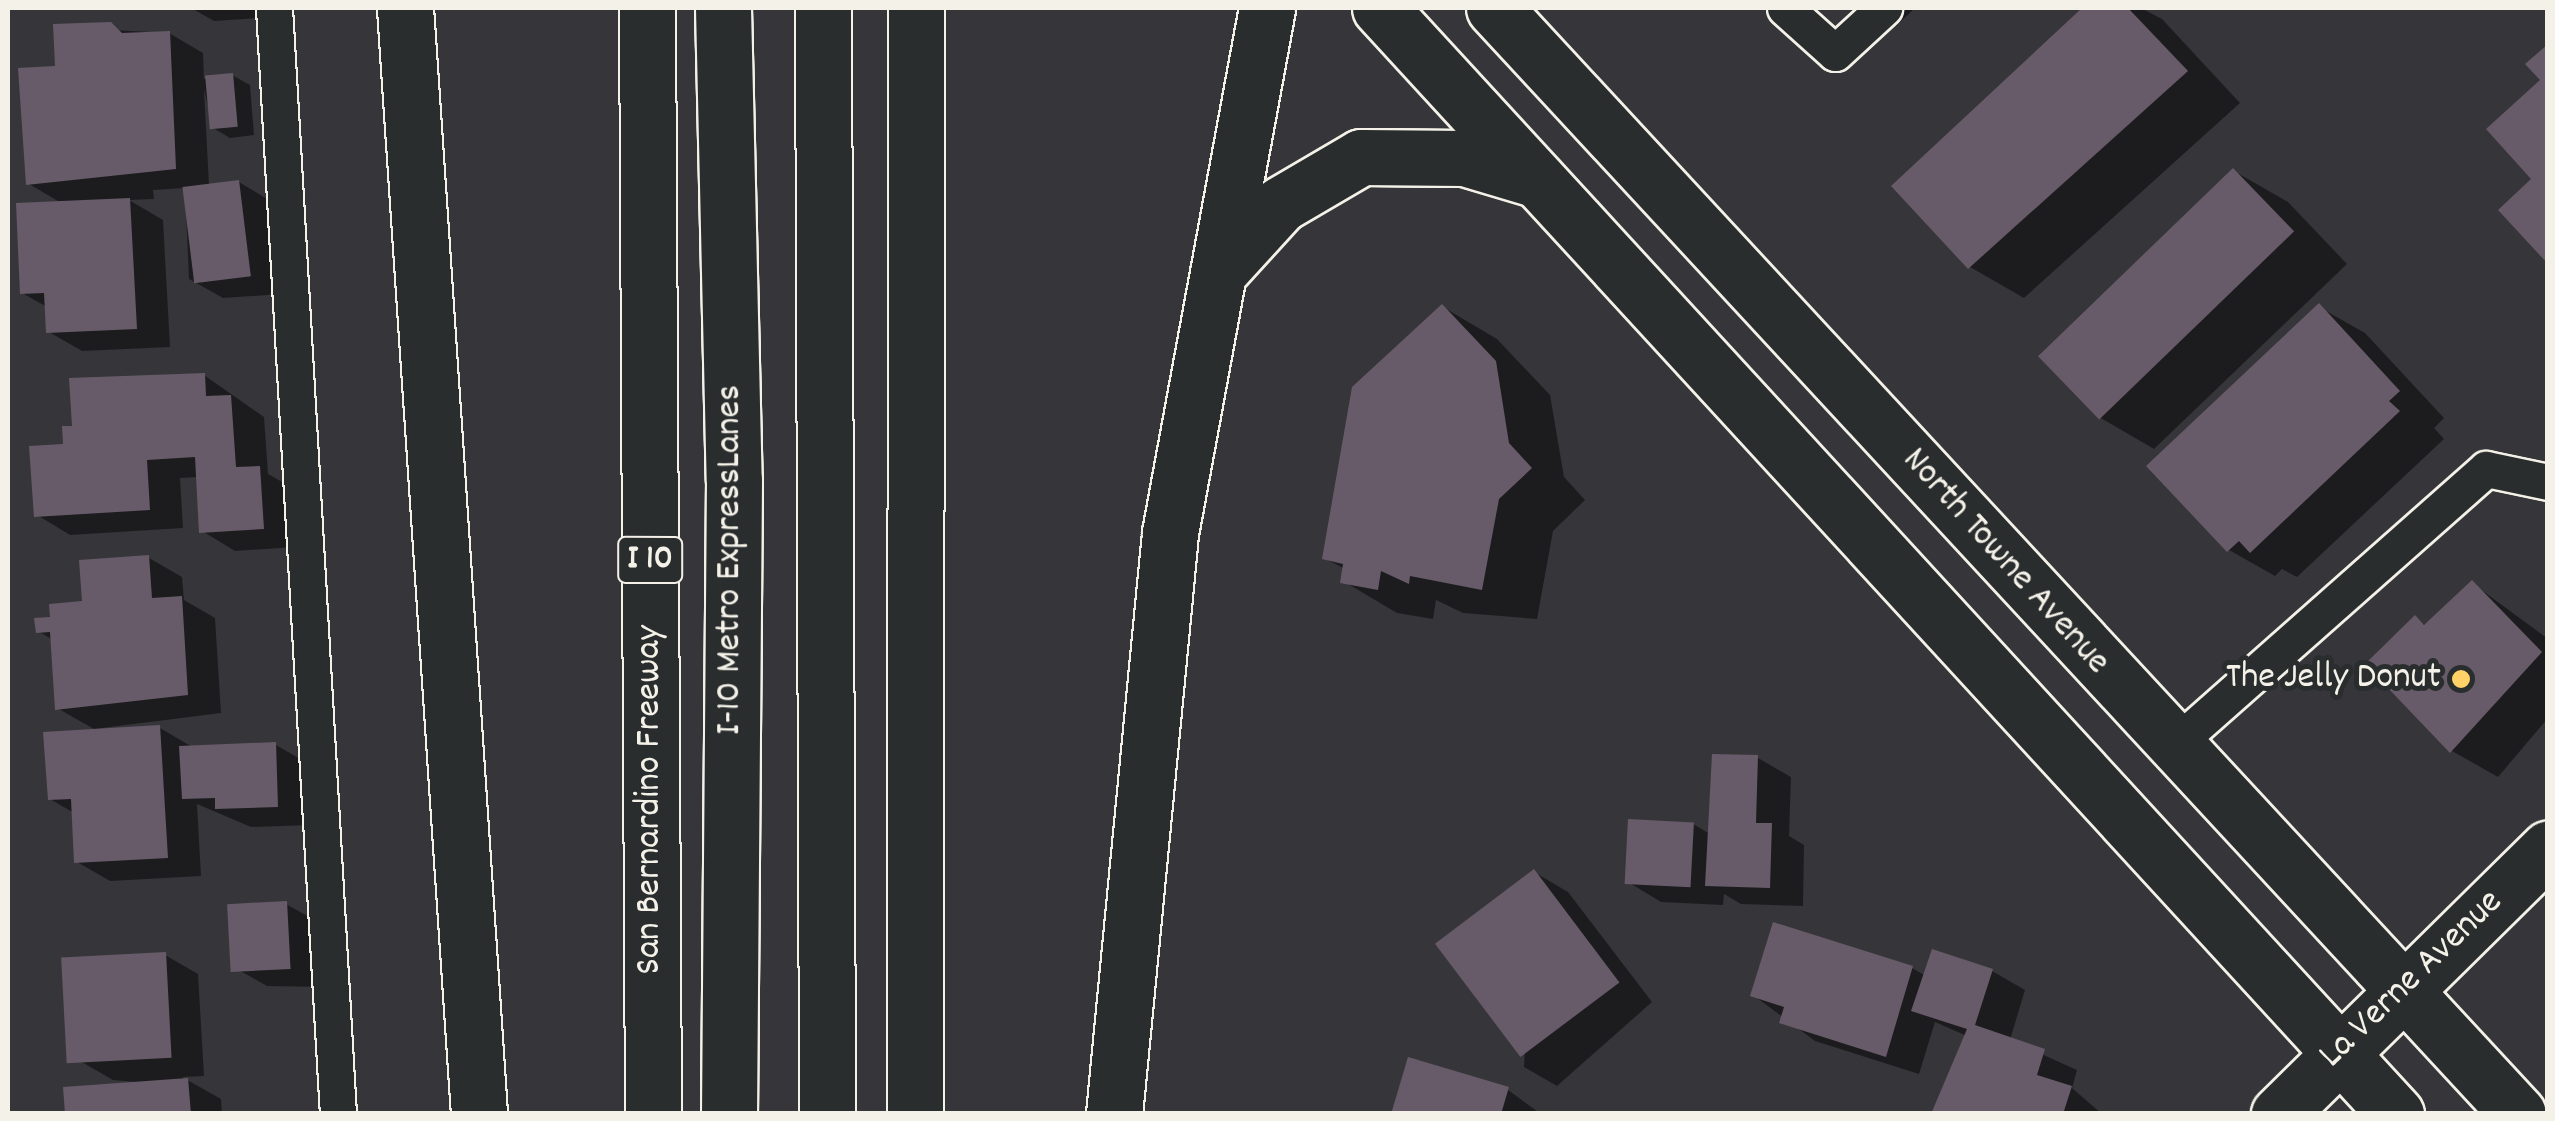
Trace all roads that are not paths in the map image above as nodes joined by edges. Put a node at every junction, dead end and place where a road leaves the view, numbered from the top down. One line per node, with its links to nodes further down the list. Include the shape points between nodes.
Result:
1 (274, 8): 19 (lane)
2 (405, 8): 20 (main road)
3 (648, 8): 21 (main road, San Bernardino Freeway / I 10)
4 (723, 8): 22 (main road, I-10 Metro ExpressLanes, via 734,480)
5 (823, 8): 23 (main road)
6 (916, 8): 24 (main road)
7 (1267, 8): 13 (main road)
8 (1380, 8): 12 (main road)
9 (1494, 8): 15 (main road, North Towne Avenue)
10 (1785, 8): 11 (lane, via 1835,52)
11 (1884, 8)
12 (1538, 180): 13 (main road, via 1464,158 1361,157 1281,204); 18 (main road)
13 (1218, 273): 25 (main road, via 1170,532)
14 (2548, 482): 15 (lane, via 2486,469)
15 (2173, 746): 17 (main road, North Towne Avenue)
16 (2548, 849): 17 (main road, La Verne Avenue)
17 (2398, 990): 18 (main road, La Verne Avenue); 28 (main road, North Towne Avenue)
18 (2336, 1052): 26 (main road, La Verne Avenue); 27 (main road)
19 (338, 1114)
20 (479, 1114)
21 (653, 1114)
22 (729, 1114)
23 (827, 1114)
24 (915, 1114)
25 (1114, 1114)
26 (2279, 1114)
27 (2396, 1114)
28 (2518, 1114)

